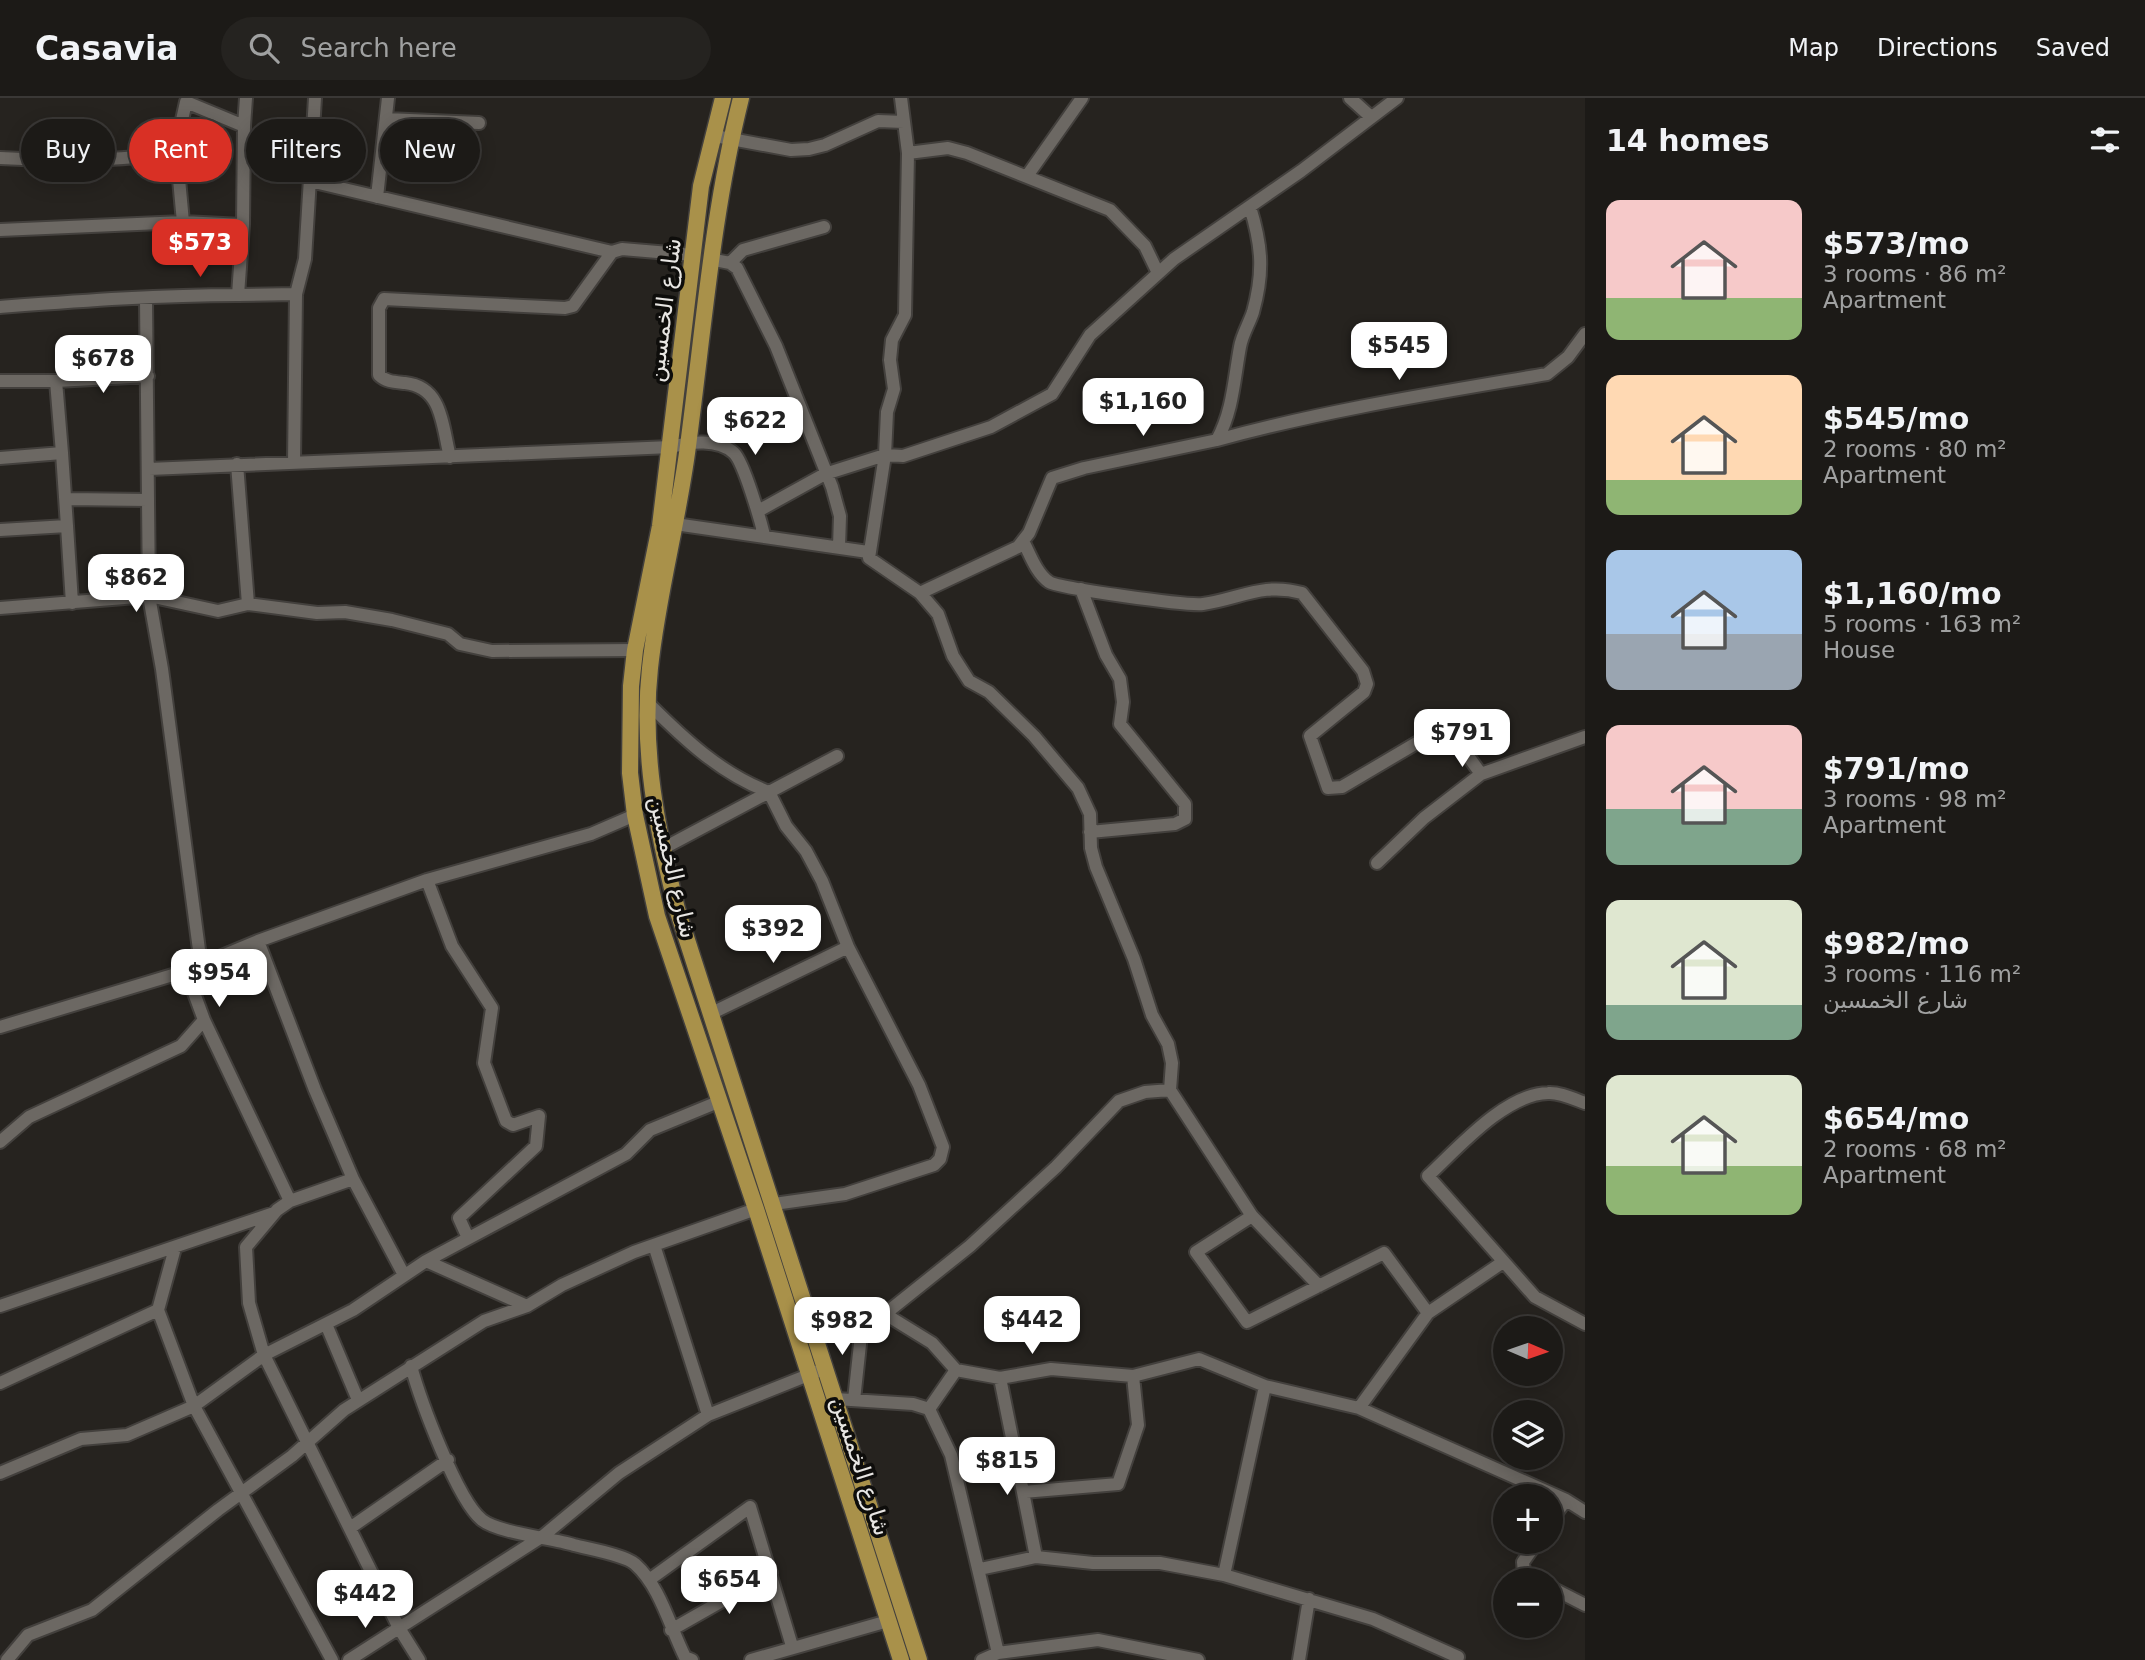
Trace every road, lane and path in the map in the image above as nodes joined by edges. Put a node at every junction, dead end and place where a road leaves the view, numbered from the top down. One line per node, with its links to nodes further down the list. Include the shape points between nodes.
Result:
1 (246, 98): 16 (street)
2 (315, 98): 13 (street)
3 (388, 98): 14 (street)
4 (723, 98): 17 (main road, شارع الخمسين)
5 (741, 98): 17 (main road, شارع الخمسين)
6 (901, 98): 15 (street)
7 (1082, 98): 22 (street)
8 (1350, 98): 11 (street)
9 (1396, 98): 11 (street)
10 (183, 100): 12 (street); 16 (street)
11 (1371, 117): 27 (street)
12 (180, 119)
13 (314, 119)
14 (386, 119)
15 (904, 122): 17 (street, via 878,121 809,149); 18 (street)
16 (244, 125): 29 (street)
17 (723, 138): 33 (main road, شارع الخمسين, via 701,186); 34 (main road, شارع الخمسين)
18 (908, 153): 22 (street, via 948,148); 51 (street, via 905,315 892,340 894,388 887,412)
19 (129, 156): 20 (street)
20 (0, 158)
21 (380, 171): 26 (street)
22 (1027, 176): 36 (street, via 1110,210 1145,246)
23 (179, 182): 28 (street)
24 (310, 182): 39 (street, via 305,259)
25 (314, 182): 26 (street)
26 (377, 197): 32 (street)
27 (1250, 207): 36 (street); 47 (street, via 1261,243 1261,278 1240,343 1228,420)
28 (183, 222): 29 (street); 31 (street)
29 (243, 225): 40 (street)
30 (824, 228): 35 (street, via 743,250)
31 (0, 230)
32 (612, 252): 33 (street, via 622,248); 52 (street, via 573,306 565,309 384,299 379,308 379,375 428,390 436,401)
33 (693, 255): 37 (main road, شارع الخمسين)
34 (710, 259): 35 (street); 38 (main road, شارع الخمسين)
35 (730, 262): 57 (street, via 776,346)
36 (1158, 274): 51 (street, via 1090,335 1052,394 991,426 904,456)
37 (690, 276): 38 (main road); 49 (main road, شارع الخمسين)
38 (708, 277): 48 (main road, شارع الخمسين)
39 (296, 294): 40 (street); 54 (street)
40 (238, 295): 41 (street)
41 (146, 299): 42 (street); 44 (street)
42 (0, 307)
43 (1585, 334): 47 (street, via 1568,357 1547,374 1290,420)
44 (148, 376): 46 (street); 56 (street)
45 (0, 381): 46 (street)
46 (56, 381): 50 (street)
47 (1217, 440): 65 (street, via 1052,478)
48 (689, 442): 49 (street); 60 (street, via 722,445 735,454); 61 (main road, شارع الخمسين)
49 (671, 447): 52 (street); 74 (main road, شارع الخمسين)
50 (62, 453): 53 (street); 58 (street)
51 (886, 455): 57 (street); 67 (street)
52 (450, 457): 54 (street)
53 (0, 458)
54 (294, 462): 55 (street)
55 (237, 464): 56 (street); 72 (street)
56 (149, 469): 59 (street)
57 (825, 474): 60 (street); 66 (street, via 840,516)
58 (67, 499): 59 (street); 62 (street)
59 (148, 500): 70 (street)
60 (758, 511): 64 (street)
61 (675, 524): 64 (street); 75 (main road, شارع الخمسين)
62 (67, 526): 63 (street); 71 (street)
63 (0, 530)
64 (764, 535): 66 (street)
65 (1023, 541): 68 (street, via 1049,582); 69 (street)
66 (839, 547): 67 (street)
67 (868, 552): 69 (street, via 869,558)
68 (1081, 589): 80 (street, via 1200,604 1245,592 1288,589 1302,593 1363,671 1367,684 1364,692 1310,736 1328,788 1342,787 1442,728 1450,731); 83 (street, via 1120,679 1124,702 1120,724 1185,804 1185,819 1175,824)
69 (920, 593): 83 (street, via 938,614 953,656 969,681 989,692 1034,736 1078,788 1090,814)
70 (149, 596): 71 (street); 72 (street, via 218,611); 89 (street)
71 (72, 603): 73 (street)
72 (248, 604): 74 (street, via 392,621 492,651)
73 (0, 608)
74 (635, 650): 79 (main road, شارع الخمسين)
75 (648, 703): 78 (main road, شارع الخمسين); 81 (street, via 713,763)
76 (1585, 737): 80 (street)
77 (837, 756): 81 (street)
78 (650, 772): 79 (main road); 84 (main road, شارع الخمسين)
79 (630, 773): 82 (main road, شارع الخمسين)
80 (1480, 774): 85 (street)
81 (769, 792): 84 (street); 88 (street, via 822,881)
82 (635, 815): 86 (street, via 591,834); 95 (main road, شارع الخمسين, via 657,916)
83 (1090, 832): 94 (street, via 1096,867 1152,1015 1168,1044)
84 (662, 849): 91 (main road, شارع الخمسين)
85 (1377, 863)
86 (427, 880): 87 (street); 106 (street, via 452,946 492,1008 484,1063 506,1121 513,1125 539,1116 536,1146 459,1218)
87 (258, 941): 89 (street); 100 (street)
88 (848, 947): 91 (street); 102 (street, via 919,1085 943,1147 940,1160 845,1194)
89 (201, 965): 90 (street)
90 (187, 971): 92 (street); 93 (street)
91 (712, 1013): 97 (main road, شارع الخمسين)
92 (204, 1020): 98 (street, via 181,1046 29,1116); 101 (street)
93 (0, 1027)
94 (1170, 1090): 105 (street); 117 (street, via 1119,1101 980,1237)
95 (718, 1102): 99 (main road, شارع الخمسين); 106 (street, via 650,1130 626,1154)
96 (1585, 1102): 110 (street, via 1549,1092 1527,1097 1480,1127 1428,1176)
97 (752, 1134): 99 (main road); 102 (main road, شارع الخمسين)
98 (0, 1142)
99 (734, 1143): 103 (main road, شارع الخمسين)
100 (353, 1179): 101 (street); 111 (street)
101 (290, 1201): 104 (street)
102 (774, 1204): 119 (main road, شارع الخمسين)
103 (756, 1209): 107 (street); 126 (main road, شارع الخمسين)
104 (275, 1213): 108 (street); 122 (street, via 246,1247 249,1303)
105 (1252, 1216): 112 (street); 112 (street, via 1196,1252 1247,1322)
106 (468, 1238): 109 (street)
107 (654, 1245): 114 (street, via 562,1285); 137 (street)
108 (175, 1248): 113 (street); 115 (street)
109 (426, 1261): 111 (street); 114 (street)
110 (1503, 1262): 116 (street); 121 (street, via 1535,1297)
111 (404, 1275): 120 (street)
112 (1319, 1286): 116 (street, via 1384,1253)
113 (0, 1306)
114 (527, 1306): 123 (street, via 484,1321)
115 (158, 1310): 129 (street); 134 (street)
116 (1428, 1313): 135 (street)
117 (885, 1314): 118 (street); 125 (street, via 932,1343)
118 (863, 1316): 119 (street); 133 (street)
119 (811, 1322): 124 (main road, شارع الخمسين)
120 (326, 1324): 122 (street); 132 (street)
121 (1585, 1324)
122 (264, 1355): 134 (street); 138 (street)
123 (411, 1366): 132 (street); 139 (street, via 425,1413)
124 (826, 1368): 126 (street); 131 (main road, شارع الخمسين)
125 (956, 1370): 128 (street); 136 (street)
126 (807, 1373): 137 (street); 156 (main road, شارع الخمسين)
127 (1133, 1376): 128 (street, via 1051,1369); 130 (street, via 1199,1359); 141 (street, via 1138,1425 1118,1484)
128 (1000, 1378): 141 (street)
129 (0, 1383)
130 (1265, 1386): 135 (street); 151 (street)
131 (836, 1399): 133 (street); 168 (main road, شارع الخمسين)
132 (358, 1400): 138 (street)
133 (854, 1401): 136 (street)
134 (194, 1406): 140 (street, via 127,1435 80,1439); 142 (street)
135 (1359, 1408): 143 (street)
136 (929, 1409): 149 (street, via 951,1455)
137 (708, 1415): 147 (street, via 619,1473)
138 (308, 1444): 142 (street); 146 (street)
139 (448, 1460): 146 (street); 147 (street, via 482,1520)
140 (0, 1473)
141 (1023, 1492): 148 (street)
142 (240, 1494): 161 (street, via 92,1611 28,1635); 162 (street)
143 (1566, 1500): 144 (street); 145 (street)
144 (1563, 1504)
145 (1585, 1512)
146 (350, 1528): 157 (street)
147 (543, 1536): 152 (street, via 633,1561); 157 (street)
148 (1036, 1557): 149 (street); 151 (street, via 1160,1563)
149 (980, 1569): 160 (street)
150 (771, 1573): 152 (street, via 750,1507); 158 (street); 159 (street)
151 (1224, 1575): 154 (street)
152 (649, 1580): 158 (street)
153 (1563, 1594): 155 (street)
154 (1309, 1599): 171 (street); 172 (street, via 1373,1619)
155 (1585, 1605)
156 (888, 1621): 159 (street); 167 (main road, شارع الخمسين)
157 (399, 1628): 163 (street); 164 (street)
158 (671, 1630): 165 (street, via 685,1657)
159 (792, 1646): 166 (street)
160 (998, 1653): 169 (street); 170 (street, via 1098,1640)
161 (7, 1660)
162 (332, 1660)
163 (349, 1660)
164 (419, 1660)
165 (692, 1660)
166 (751, 1660)
167 (901, 1660)
168 (919, 1660)
169 (982, 1660)
170 (1198, 1660)
171 (1299, 1660)
172 (1457, 1660)

